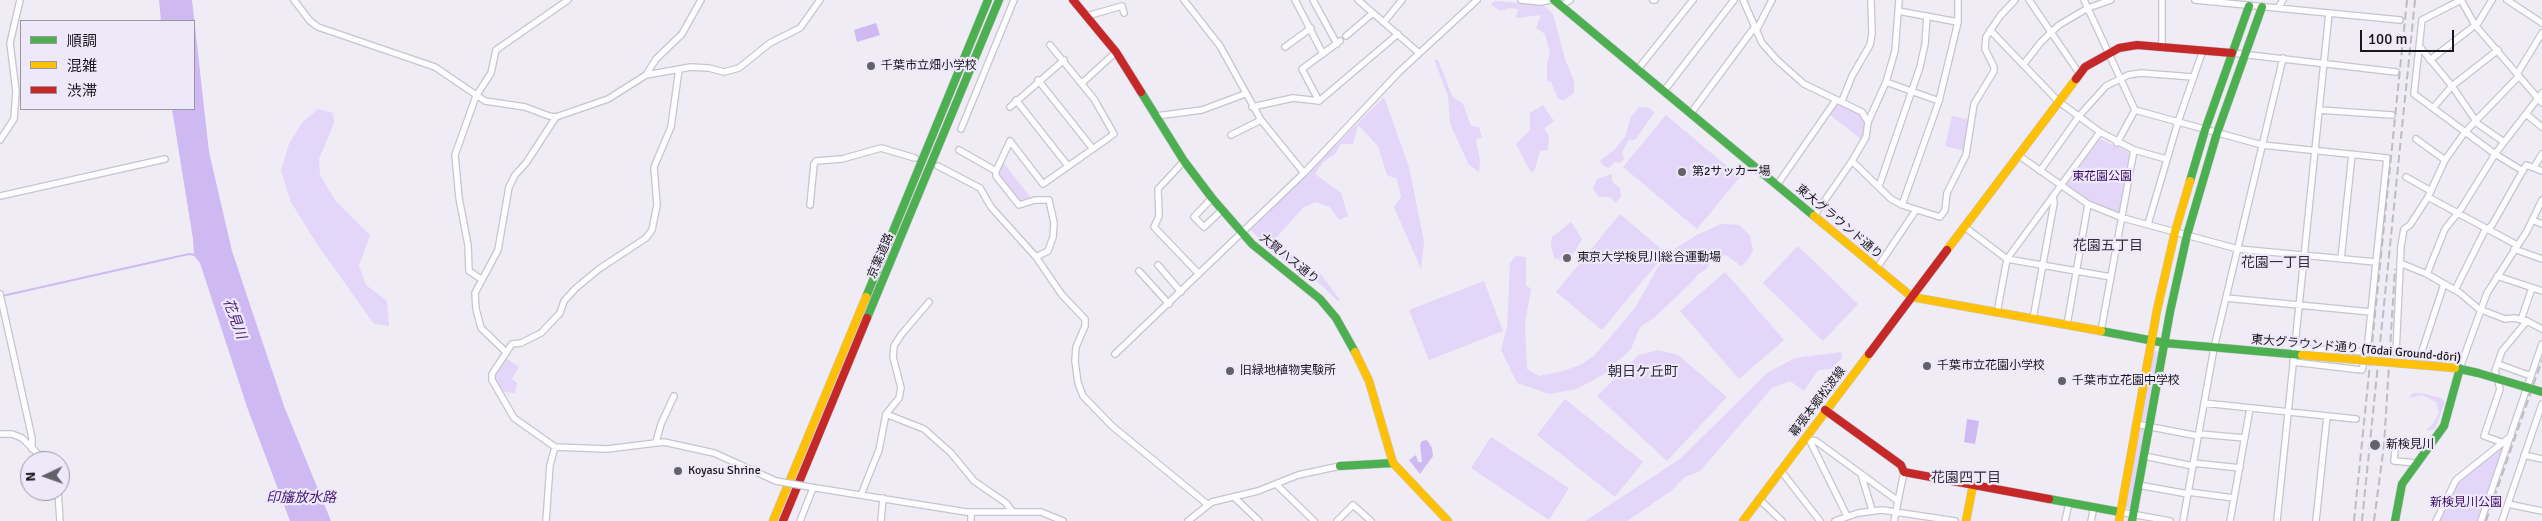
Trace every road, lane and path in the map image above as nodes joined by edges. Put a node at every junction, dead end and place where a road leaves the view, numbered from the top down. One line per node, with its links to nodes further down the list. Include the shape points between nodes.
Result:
1 (20, 0): 121 (street, via 10,43 16,91 14,119)
2 (294, 0): 91 (street, via 318,27 436,67)
3 (568, 0): 91 (street, via 496,50 491,73)
4 (701, 0): 80 (street, via 682,34 656,59)
5 (820, 0): 76 (street, via 800,28 770,43 739,68 724,72 701,67)
6 (988, 0): 281 (main road, 京葉道路)
7 (999, 0): 282 (main road, 京葉道路)
8 (1014, 0): 114 (street)
9 (1073, 0): 45 (main road, 大賀ハス通り)
10 (1184, 0): 90 (street, via 1220,46)
11 (1295, 0): 52 (street)
12 (1313, 0): 69 (street, via 1339,42)
13 (1402, 0): 48 (street)
14 (1477, 0): 66 (street)
15 (1521, 0): 16 (street)
16 (1552, 0): 37 (main road, 東大グラウンド通り)
17 (1570, 0): 37 (street)
18 (1694, 0): 77 (street)
19 (1734, 0): 88 (street)
20 (1743, 0): 53 (street)
21 (1772, 0): 53 (street)
22 (1871, 0): 94 (street, via 1870,45)
23 (1899, 0): 41 (street)
24 (1958, 0): 49 (street)
25 (2015, 0): 54 (street)
26 (2029, 0): 55 (street)
27 (2084, 0): 39 (street)
28 (2111, 0): 39 (street)
29 (2162, 0): 60 (street)
30 (2195, 0): 35 (street)
31 (2283, 0): 40 (street)
32 (2492, 0): 51 (street)
33 (2507, 0): 50 (street)
34 (1360, 1): 43 (street)
35 (2212, 1): 36 (street)
36 (2250, 3): 38 (street); 68 (main road)
37 (1561, 6): 77 (main road, 東大グラウンド通り)
38 (2262, 7): 40 (street); 70 (main road)
39 (2088, 8): 55 (street); 67 (street)
40 (2278, 8): 44 (street)
41 (1898, 11): 46 (street); 85 (street, via 1897,40)
42 (1124, 13): 45 (street, via 1122,6)
43 (1373, 13): 48 (street); 58 (street)
44 (2329, 13): 47 (street); 74 (street)
45 (1087, 16): 65 (main road, 大賀ハス通り)
46 (1927, 16): 49 (street); 89 (street, via 1925,44)
47 (2400, 20)
48 (1384, 22): 57 (street)
49 (1958, 22): 96 (street)
50 (2542, 24)
51 (2475, 25): 62 (street, via 2461,0 2422,20); 64 (street); 73 (street)
52 (1311, 28): 61 (street); 69 (street)
53 (1755, 29): 94 (street, via 1762,43 1804,84); 103 (street)
54 (1990, 30): 75 (street); 160 (street, via 1985,49 1994,71 1974,104 1968,147 1948,193 1945,210 1940,217)
55 (2051, 32): 75 (street); 79 (street)
56 (2542, 33): 81 (street)
57 (1398, 34): 66 (street); 95 (street)
58 (1346, 36)
59 (1050, 45): 72 (street)
60 (2162, 45): 63 (main road, 幕張本郷松波線); 67 (main road, 幕張本郷松波線, via 2129,46)
61 (1285, 47)
62 (2420, 48): 73 (street); 100 (street, via 2414,94)
63 (2203, 50): 68 (main road, 幕張本郷松波線); 82 (street)
64 (2498, 50): 81 (street); 87 (street)
65 (1116, 52): 86 (street); 106 (main road, 大賀ハス通り)
66 (1419, 52): 146 (street)
67 (2109, 53): 79 (main road, 幕張本郷松波線); 83 (street)
68 (2232, 53): 70 (street); 115 (main road)
69 (1323, 54): 95 (street, via 1302,69)
70 (2244, 54): 71 (street); 118 (main road)
71 (2283, 58): 74 (street); 124 (street)
72 (1064, 60): 84 (street); 86 (street)
73 (2430, 60): 87 (street)
74 (2324, 62): 78 (street); 102 (street)
75 (2023, 65): 97 (street)
76 (679, 69): 80 (street); 214 (street, via 671,127 654,167 657,205 652,230 646,238 576,288 564,301 560,313 541,333 512,344)
77 (1638, 69): 88 (main road, 東大グラウンド通り)
78 (2396, 72)
79 (2079, 74): 97 (main road, 幕張本郷松波線)
80 (646, 75): 108 (street, via 608,99)
81 (2518, 75): 92 (street); 110 (street)
82 (2194, 77): 83 (street, via 2141,73); 112 (street)
83 (2121, 78): 101 (street); 107 (street, via 2101,90)
84 (1038, 80): 93 (street); 125 (street)
85 (1886, 82): 89 (street); 111 (street)
86 (1082, 84): 125 (street, via 1114,134)
87 (2452, 86): 100 (street); 110 (street)
88 (1664, 91): 103 (main road, 東大グラウンド通り)
89 (1912, 92): 96 (street); 149 (street)
90 (1245, 94): 99 (street); 106 (street, via 1202,110)
91 (476, 96): 108 (street, via 485,101 525,107); 190 (street, via 455,155 469,272)
92 (2541, 98): 104 (street)
93 (1016, 100): 98 (street); 140 (street)
94 (1839, 100): 111 (street, via 1862,112); 148 (street)
95 (1319, 101): 99 (street, via 1293,98)
96 (1939, 101): 158 (street)
97 (2058, 101): 107 (street); 132 (main road, 幕張本郷松波線)
98 (1010, 107)
99 (1252, 107): 109 (street)
100 (2433, 108): 117 (street)
101 (2135, 110): 112 (street); 123 (street)
102 (2319, 110): 105 (street); 128 (street)
103 (1691, 113): 148 (main road, 東大グラウンド通り)
104 (2526, 114): 113 (street); 122 (street)
105 (2392, 115)
106 (1156, 116): 137 (main road, 大賀ハス通り)
107 (2079, 116): 116 (street); 143 (street)
108 (556, 117): 190 (street, via 509,187 498,250)
109 (1261, 120): 119 (street); 146 (street)
110 (2475, 120): 117 (street); 122 (street)
111 (1868, 122): 138 (street, via 1866,136)
112 (2178, 122): 115 (street); 135 (street)
113 (2542, 127)
114 (961, 129)
115 (2206, 130): 118 (street); 170 (main road)
116 (2100, 132): 123 (street); 150 (street)
117 (2465, 132): 130 (street); 136 (street)
118 (2217, 133): 124 (street); 171 (main road)
119 (1231, 134)
120 (2416, 139): 136 (street)
121 (0, 140)
122 (2504, 142): 130 (street)
123 (2117, 143): 127 (street)
124 (2262, 146): 128 (street); 173 (street)
125 (1093, 149): 140 (street)
126 (959, 150): 142 (street)
127 (2134, 150): 135 (street); 163 (street)
128 (2315, 150): 129 (street); 174 (street)
129 (2352, 154): 177 (street); 179 (street, via 2387,158)
130 (2495, 154): 144 (street); 161 (street)
131 (2542, 154): 141 (street)
132 (2018, 155): 143 (street); 167 (main road, 幕張本郷松波線)
133 (915, 158): 157 (street, via 881,148 842,159 816,161)
134 (165, 159): 152 (street)
135 (2166, 159): 165 (street)
136 (2445, 160): 151 (street)
137 (1184, 161): 154 (main road, 大賀ハス通り); 186 (street, via 1158,189 1159,216 1154,227)
138 (1852, 161): 149 (street); 162 (street)
139 (938, 166): 175 (street, via 977,185 991,207)
140 (1068, 166): 142 (street, via 1043,184 1010,141)
141 (2534, 167): 144 (street, via 2526,165); 145 (street)
142 (996, 171): 175 (street, via 996,176 1019,205 1049,200 1054,223 1052,237 1048,251)
143 (2040, 171): 150 (street)
144 (2523, 171): 168 (street)
145 (2542, 171)
146 (1304, 173): 169 (street)
147 (2406, 177): 151 (street)
148 (1777, 185): 162 (main road, 東大グラウンド通り)
149 (1879, 186): 158 (street)
150 (2060, 186): 153 (street); 156 (street)
151 (2429, 194): 161 (street); 180 (street, via 2410,225 2404,228)
152 (0, 196)
153 (2053, 196): 176 (street); 182 (street)
154 (1212, 198): 159 (main road, 大賀ハス通り); 159 (street, via 1194,217 1204,227)
155 (2542, 200): 164 (street)
156 (2088, 204): 163 (street); 185 (street)
157 (810, 205)
158 (1902, 205): 160 (street)
159 (1222, 210): 169 (main road, 大賀ハス通り)
160 (1916, 210): 183 (street)
161 (2457, 213): 168 (street); 187 (street, via 2444,229)
162 (1814, 216): 183 (main road, 東大グラウンド通り)
163 (2123, 218): 165 (street); 189 (street)
164 (2532, 220): 166 (street); 172 (street)
165 (2148, 224): 170 (street)
166 (2542, 224)
167 (1966, 228): 176 (street); 197 (main road, 幕張本郷松波線)
168 (2488, 229): 172 (street); 193 (street)
169 (1241, 232): 186 (street); 247 (main road, 大賀ハス通り, via 1263,254 1320,299 1336,318 1368,381)
170 (2175, 232): 171 (street); 210 (main road)
171 (2187, 235): 173 (street); 211 (main road)
172 (2515, 247): 178 (street); 188 (street)
173 (2238, 248): 174 (street); 198 (street)
174 (2304, 255): 177 (street); 201 (street)
175 (1036, 257): 268 (street, via 1062,295 1085,319 1075,361 1083,396 1138,449)
176 (2007, 259): 182 (street); 204 (street)
177 (2341, 259): 179 (street)
178 (2542, 259)
179 (2376, 262): 203 (street)
180 (2400, 263): 187 (street); 218 (street, via 2396,354)
181 (1158, 265): 195 (street)
182 (2043, 265): 185 (street); 205 (street)
183 (1877, 268): 197 (main road, 東大グラウンド通り)
184 (1139, 271): 200 (street)
185 (2077, 271): 189 (street); 207 (street)
186 (1199, 274): 195 (street)
187 (2427, 274): 191 (street)
188 (2496, 276): 192 (street); 202 (street)
189 (2111, 277): 209 (street)
190 (481, 279): 214 (street, via 475,293 481,328)
191 (2444, 284): 193 (street); 218 (street)
192 (2532, 288): 194 (street); 206 (street)
193 (2455, 290): 202 (street)
194 (2542, 291)
195 (1181, 292): 200 (street)
196 (1, 297): 243 (street)
197 (1912, 297): 204 (main road, 東大グラウンド通り); 227 (main road, 幕張本郷松波線)
198 (2226, 298): 201 (street); 213 (street)
199 (929, 302): 229 (street, via 894,346 893,357 901,388 899,398)
200 (1169, 304): 216 (street)
201 (2299, 306): 203 (street); 217 (street)
202 (2479, 309): 206 (street, via 2505,319); 220 (street)
203 (2371, 312): 215 (street)
204 (1997, 313): 205 (main road, 東大グラウンド通り)
205 (2033, 319): 207 (main road, 東大グラウンド通り)
206 (2524, 321): 208 (street); 219 (street, via 2502,351)
207 (2067, 325): 209 (main road, 東大グラウンド通り)
208 (2542, 329)
209 (2101, 331): 210 (main road, 東大グラウンド通り)
210 (2151, 341): 211 (main road, 東大グラウンド通り); 232 (main road)
211 (2165, 344): 213 (main road, 東大グラウンド通り (Tōdai Ground-dōri)); 233 (main road)
212 (2542, 344): 221 (street)
213 (2214, 348): 217 (main road, 東大グラウンド通り (Tōdai Ground-dōri)); 224 (street)
214 (506, 352): 242 (street, via 492,374 504,405 514,418)
215 (2367, 352): 217 (street); 217 (street, via 2362,370)
216 (1115, 354)
217 (2296, 355): 220 (main road, 東大グラウンド通り (Tōdai Ground-dōri), bridge); 228 (street)
218 (2420, 357): 220 (street)
219 (2498, 364): 221 (street); 241 (street, via 2495,371 2500,389 2484,436)
220 (2459, 366): 222 (main road, 東大グラウンド通り (Tōdai Ground-dōri), bridge); 248 (main road, via 2444,426)
221 (2531, 376): 236 (street)
222 (2542, 392)
223 (674, 396): 240 (street)
224 (2204, 403): 226 (street); 235 (street)
225 (2541, 407): 244 (street)
226 (2250, 408): 228 (street); 238 (street)
227 (1825, 410): 237 (main road, 幕張本郷松波線); 253 (main road, via 1901,465)
228 (2288, 412): 230 (street); 306 (street)
229 (886, 414): 260 (street, via 879,450); 272 (street, via 924,428 952,453 974,481 1006,503)
230 (2327, 416): 231 (street); 307 (street)
231 (2356, 418)
232 (2136, 424): 233 (street); 276 (main road)
233 (2149, 427): 235 (street); 245 (main road)
234 (0, 434): 243 (street, via 22,438)
235 (2198, 435): 238 (street); 249 (street)
236 (2511, 436): 241 (street); 310 (street)
237 (1808, 438): 252 (main road, 幕張本郷松波線); 254 (street); 277 (street)
238 (2245, 438): 251 (street)
239 (2396, 440): 248 (street, via 2394,461)
240 (656, 442): 242 (street, via 607,449); 258 (street, bridge, via 714,453 776,481)
241 (2501, 442): 309 (street, via 2456,480)
242 (555, 446): 280 (street, via 550,465)
243 (32, 449)
244 (2524, 455): 246 (street); 269 (street)
245 (2144, 456): 249 (street); 256 (main road)
246 (2542, 459)
247 (1393, 463): 250 (main road); 292 (main road, 大賀ハス通り)
248 (2417, 463): 308 (main road, via 2402,484)
249 (2193, 464): 251 (street); 259 (street)
250 (1340, 466): 255 (street, via 1298,475)
251 (2240, 468): 263 (street)
252 (1780, 470): 264 (main road, 幕張本郷松波線); 295 (street)
253 (1904, 472): 257 (main road); 266 (street)
254 (1861, 474): 266 (street); 271 (street)
255 (1276, 484): 262 (street); 289 (street)
256 (2138, 485): 259 (street); 278 (main road)
257 (1973, 486): 267 (main road); 299 (main road)
258 (811, 488): 260 (street); 283 (street)
259 (2188, 493): 263 (street); 304 (street)
260 (861, 495): 261 (street)
261 (883, 498): 275 (street); 284 (street)
262 (1235, 498): 268 (street); 288 (street)
263 (2234, 498): 305 (street)
264 (1760, 499): 293 (main road, 幕張本郷松波線); 294 (street)
265 (59, 501): 279 (street)
266 (1898, 501): 273 (street)
267 (2069, 503): 270 (main road); 300 (street)
268 (1207, 504): 287 (street)
269 (2508, 504): 274 (street); 311 (street)
270 (2094, 507): 276 (main road); 301 (street)
271 (1872, 510): 273 (street); 277 (street)
272 (1012, 511): 275 (street); 286 (street, via 1041,512)
273 (1896, 511): 297 (street); 298 (street)
274 (2542, 511)
275 (972, 512): 285 (street)
276 (2120, 512): 278 (street); 302 (main road)
277 (1847, 516): 296 (street)
278 (2132, 518): 303 (street)
279 (60, 521)
280 (546, 521)
281 (773, 521)
282 (784, 521)
283 (800, 521)
284 (881, 521)
285 (971, 521)
286 (1063, 521)
287 (1188, 521)
288 (1259, 521)
289 (1314, 521)
290 (1337, 521): 291 (street, via 1353,505)
291 (1371, 521)
292 (1448, 521)
293 (1743, 521)
294 (1782, 521)
295 (1820, 521)
296 (1835, 521)
297 (1894, 521)
298 (1955, 521)
299 (1966, 521)
300 (2065, 521)
301 (2091, 521)
302 (2118, 521)
303 (2170, 521)
304 (2183, 521)
305 (2230, 521)
306 (2277, 521)
307 (2316, 521)
308 (2394, 521)
309 (2436, 521)
310 (2481, 521)
311 (2502, 521)

